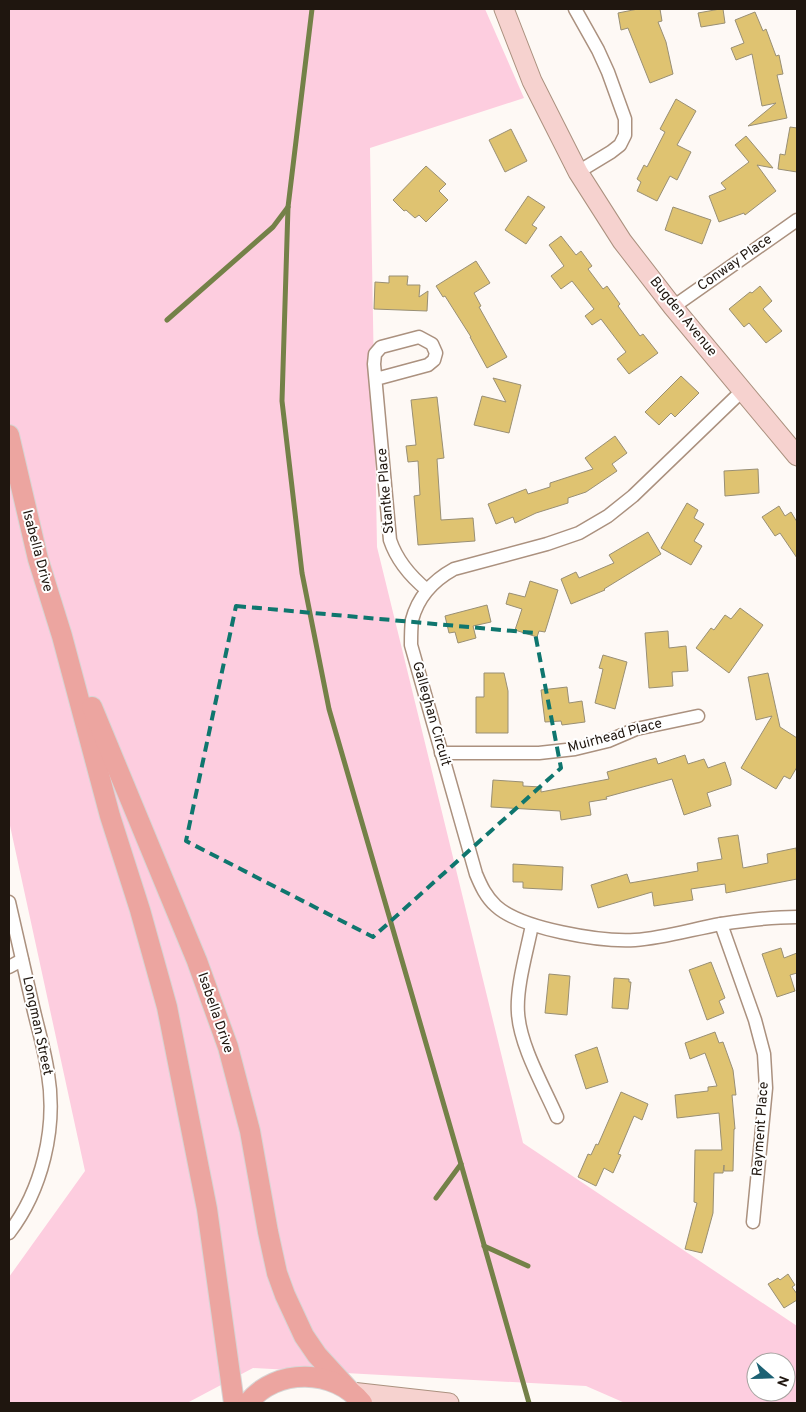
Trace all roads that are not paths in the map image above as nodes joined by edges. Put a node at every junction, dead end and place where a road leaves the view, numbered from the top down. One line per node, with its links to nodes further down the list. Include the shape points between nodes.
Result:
1 (504, 9): 3 (street, Bugden Avenue, via 532,81)
2 (575, 9): 3 (street, via 598,50 625,119 625,135 620,145)
3 (578, 172): 5 (street, Bugden Avenue, via 622,241)
4 (797, 220): 5 (street, Conway Place)
5 (673, 307): 7 (street, Bugden Avenue)
6 (376, 379): 6 (street, Stantke Place, via 375,354 381,347 419,337 432,344 436,353 428,365); 10 (street, Stantke Place, via 390,540 403,566)
7 (743, 390): 9 (street, Bugden Avenue); 10 (street, Galleghan Circuit, via 608,516 579,533 454,569)
8 (9, 435): 11 (main road, Isabella Drive, via 38,559)
9 (797, 456)
10 (427, 590): 13 (street, Galleghan Circuit, via 412,621 411,645)
11 (62, 636): 23 (main road, Isabella Drive, via 197,961 228,1047 250,1130 277,1273 285,1295 300,1329 317,1355); 24 (main road, Isabella Drive, via 166,1007 207,1210)
12 (698, 716): 13 (street, Muirhead Place, via 636,728 608,741 575,749 539,753)
13 (442, 752): 17 (street, Galleghan Circuit, via 476,874 484,891 496,906 513,918)
14 (9, 902): 18 (street, Longman Street)
15 (797, 916): 16 (street, Galleghan Circuit)
16 (721, 924): 17 (street, Galleghan Circuit, via 635,940 581,935); 21 (street, Rayment Place, via 764,1054 766,1088)
17 (532, 925): 20 (street, via 518,1012 523,1039)
18 (22, 960): 19 (street); 22 (street, Longman Street, via 48,1075 50,1114 46,1152 34,1189)
19 (9, 967)
20 (557, 1117)
21 (753, 1222)
22 (9, 1233)
23 (354, 1395): 25 (main road, via 325,1379 298,1377 272,1384); 26 (street)
24 (234, 1403)
25 (248, 1403)
26 (449, 1403)

